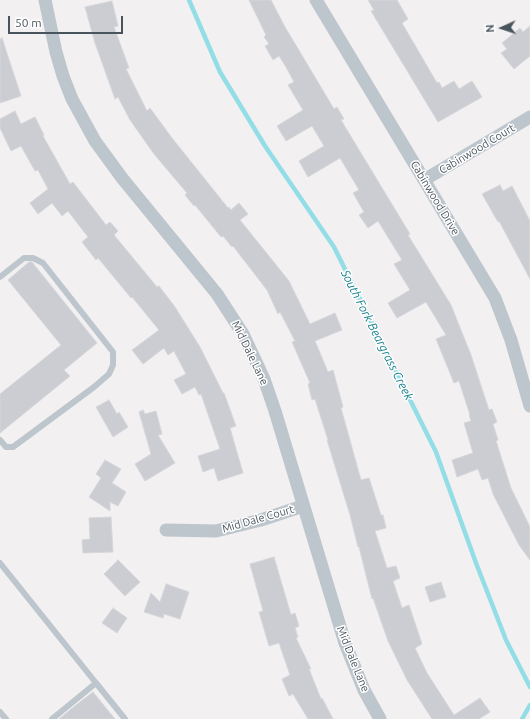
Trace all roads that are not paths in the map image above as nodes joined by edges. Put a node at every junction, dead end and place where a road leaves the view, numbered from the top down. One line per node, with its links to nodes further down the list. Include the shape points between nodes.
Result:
1 (45, 0): 8 (street, Mid Dale Lane, via 63,76 72,99 95,141 122,178 218,294 243,334 275,410)
2 (316, 0): 4 (street, Cabinwood Drive)
3 (530, 117): 4 (street, Cabinwood Court)
4 (424, 180): 6 (street, Cabinwood Drive, via 495,298 511,340)
5 (0, 277): 7 (lane, via 24,258 33,258 43,264 113,352 113,365 109,374 94,387 13,447 6,447)
6 (530, 405)
7 (0, 440)
8 (303, 506): 9 (street, Mid Dale Court, via 216,531); 16 (street, Mid Dale Lane, via 345,643 364,690)
9 (166, 530)
10 (0, 563): 11 (lane)
11 (96, 683): 14 (lane); 15 (lane)
12 (0, 712): 13 (lane)
13 (6, 719)
14 (52, 719)
15 (125, 719)
16 (380, 719)

